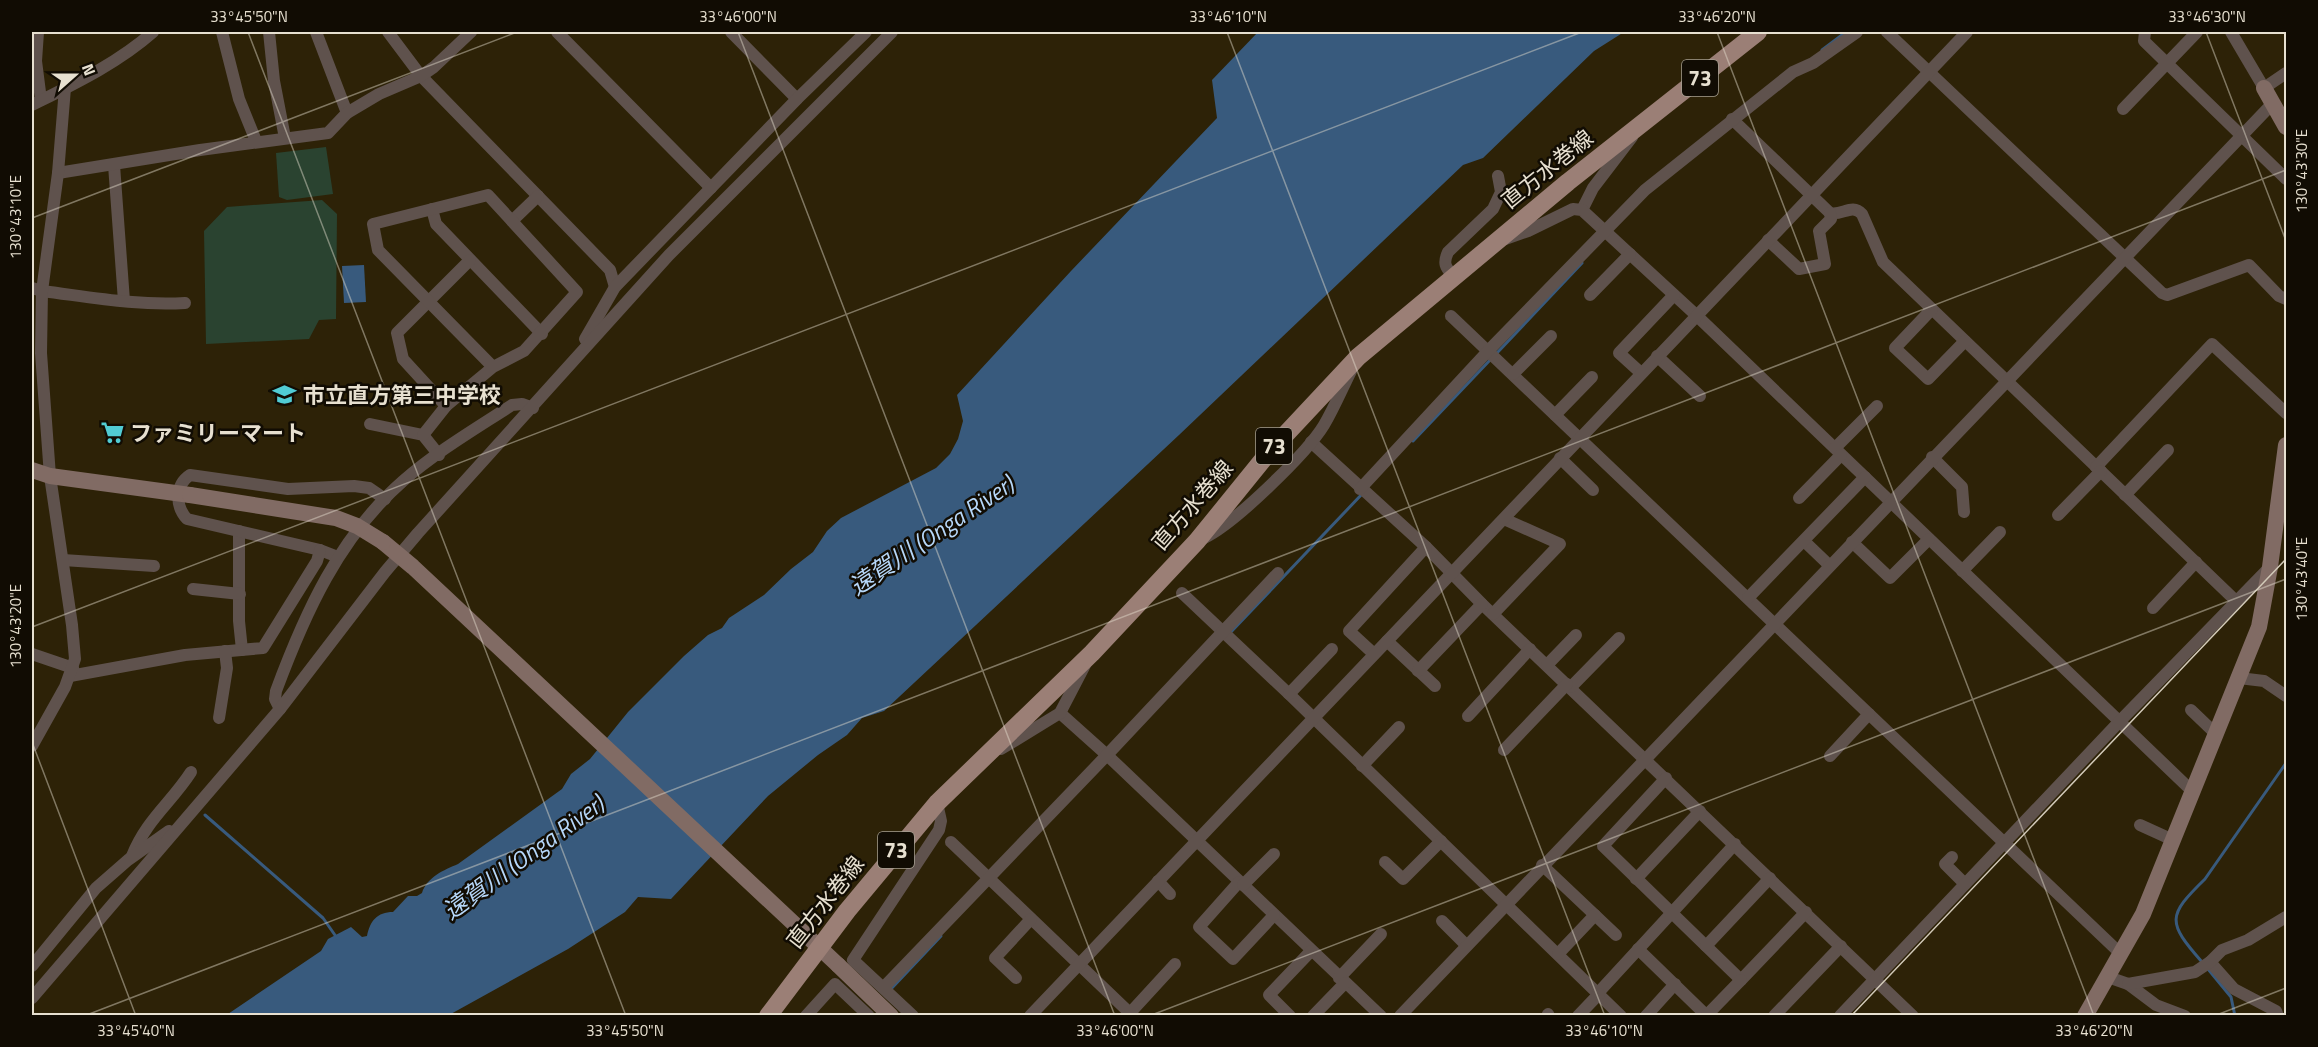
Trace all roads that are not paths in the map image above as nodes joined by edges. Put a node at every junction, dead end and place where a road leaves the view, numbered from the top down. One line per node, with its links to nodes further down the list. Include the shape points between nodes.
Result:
1 (38, 32): 26 (street)
2 (153, 32): 23 (street, via 134,49)
3 (222, 32): 35 (street, via 239,99)
4 (268, 32): 34 (street)
5 (316, 32): 29 (street)
6 (388, 32): 22 (street)
7 (471, 32): 22 (street)
8 (557, 32): 40 (street)
9 (731, 32): 25 (street)
10 (866, 32): 25 (street)
11 (892, 32): 71 (street, via 669,255)
12 (1758, 32): 31 (main road, 直方水巻線 / 73)
13 (1857, 32): 30 (street, via 1814,63 1793,72)
14 (1887, 32): 20 (street)
15 (1967, 32): 20 (street)
16 (2145, 32): 19 (street, via 2144,41)
17 (2197, 32): 19 (street)
18 (2231, 32): 24 (street)
19 (2168, 63): 28 (street); 33 (street)
20 (1927, 70): 41 (street); 51 (street)
21 (2286, 73): 24 (street)
22 (421, 76): 29 (street); 42 (street)
23 (65, 88): 26 (street); 37 (street)
24 (2264, 88): 27 (street)
25 (797, 99): 40 (street)
26 (36, 102)
27 (2273, 103): 32 (street); 33 (street)
28 (2123, 109)
29 (347, 113): 34 (street, via 328,134)
30 (1735, 122): 41 (street); 47 (street, via 1645,190)
31 (1641, 124): 44 (street, via 1593,188); 49 (main road, 直方水巻線 / 73)
32 (2286, 127)
33 (2241, 135): 39 (street); 51 (street)
34 (285, 138): 35 (street)
35 (256, 141): 36 (street)
36 (114, 165): 37 (street); 59 (street)
37 (58, 173): 55 (street)
38 (1498, 176): 53 (street, via 1502,187 1493,209 1448,252 1445,267)
39 (2286, 179)
40 (711, 188): 54 (street)
41 (1809, 194): 45 (street); 48 (street)
42 (538, 196): 46 (street); 54 (street, via 609,270)
43 (432, 209): 46 (street, via 488,195); 52 (street, via 436,224); 60 (street, via 373,224 378,250)
44 (1582, 210): 47 (street); 49 (street, via 1573,209)
45 (1830, 213): 48 (street, via 1831,219 1819,231 1825,264 1799,270); 62 (street, via 1858,210 1882,262)
46 (512, 221): 65 (street, via 577,292)
47 (1604, 231): 50 (street); 68 (street)
48 (1768, 240): 63 (street)
49 (1495, 243): 53 (main road, 直方水巻線 / 73)
50 (1630, 254): 56 (street); 57 (street)
51 (2124, 257): 58 (street, via 2168,295 2249,265); 76 (street)
52 (470, 260): 60 (street); 65 (street)
53 (1453, 276): 70 (main road, 直方水巻線 / 73)
54 (615, 287): 71 (street)
55 (37, 289): 59 (street); 96 (street)
56 (1590, 295)
57 (1674, 295): 63 (street); 73 (street, via 1619,352)
58 (2286, 299)
59 (124, 301): 61 (street)
60 (429, 301): 72 (street); 78 (street, via 397,333 403,359)
61 (185, 303)
62 (1932, 309): 67 (street); 67 (street, via 1895,348 1928,379)
63 (1694, 314): 69 (street); 90 (street)
64 (1451, 316): 68 (street)
65 (542, 334): 72 (street, via 524,351)
66 (1551, 336): 74 (street)
67 (1965, 341): 76 (street)
68 (1492, 355): 74 (street); 99 (street)
69 (1658, 356): 73 (street); 77 (street)
70 (1358, 357): 86 (street); 111 (main road, 直方水巻線 / 73, via 1270,451)
71 (569, 365): 80 (street)
72 (493, 367): 78 (street)
73 (1640, 371): 85 (street)
74 (1513, 374): 82 (street)
75 (1592, 377): 82 (street)
76 (2006, 380): 93 (street); 94 (street)
77 (1700, 396)
78 (446, 406): 84 (street)
79 (1876, 406): 90 (street)
80 (533, 408): 91 (street, via 512,405); 116 (street)
81 (2286, 413): 94 (street, via 2212,344)
82 (1555, 415): 85 (street)
83 (370, 424): 84 (street)
84 (423, 435): 91 (street)
85 (1578, 436): 92 (street); 129 (street)
86 (1311, 442): 99 (street); 111 (street, via 1223,526)
87 (2286, 444): 89 (street)
88 (2168, 450): 101 (street)
89 (2286, 450): 122 (street)
90 (1838, 452): 97 (street); 102 (street)
91 (439, 455): 103 (street)
92 (1560, 458): 98 (street); 107 (street)
93 (1932, 458): 104 (street); 105 (street, via 1962,487)
94 (2098, 469): 101 (street); 106 (street)
95 (32, 470): 96 (street)
96 (50, 476): 100 (street); 118 (street)
97 (1865, 477): 104 (street); 112 (street)
98 (1593, 490)
99 (1363, 491): 114 (street)
100 (184, 495): 103 (street, via 181,485 190,476 288,489 354,486 369,488); 108 (street, via 179,507 187,519); 116 (street, bridge, via 336,518 357,526)
101 (2125, 495): 119 (street)
102 (1799, 498)
103 (385, 499): 117 (street)
104 (1890, 502): 110 (street); 113 (street)
105 (1964, 512)
106 (2058, 515)
107 (1504, 519): 123 (street); 133 (street, via 1560,544)
108 (239, 531): 115 (street); 128 (street)
109 (2000, 532): 124 (street)
110 (1929, 539): 113 (street, via 1890,578); 124 (street)
111 (1197, 541): 144 (main road, 直方水巻線 / 73)
112 (1804, 541): 120 (street); 129 (street)
113 (1852, 542): 120 (street)
114 (1426, 547): 123 (street); 143 (street, via 1349,631)
115 (320, 550): 117 (street); 141 (street, via 263,648)
116 (399, 554): 154 (street); 206 (street)
117 (338, 557): 154 (street, via 300,628 276,691)
118 (63, 560): 121 (street); 148 (street, via 75,659)
119 (2196, 562): 130 (street); 132 (street)
120 (1829, 565): 134 (street)
121 (154, 566)
122 (2270, 567): 130 (street); 149 (street, via 2259,627)
123 (1449, 570): 131 (street); 138 (street)
124 (1962, 571): 161 (street)
125 (1278, 573): 135 (street)
126 (193, 589): 128 (street)
127 (1182, 593): 135 (street)
128 (240, 594): 141 (street)
129 (1748, 598): 134 (street)
130 (2236, 601): 161 (street)
131 (1482, 604): 133 (street); 147 (street)
132 (2153, 608)
133 (1493, 614): 140 (street)
134 (1774, 623): 157 (street); 168 (street)
135 (1226, 634): 152 (street); 167 (street)
136 (1576, 635): 146 (street)
137 (1619, 638): 151 (street)
138 (1387, 641): 143 (street); 147 (street)
139 (1332, 649): 152 (street)
140 (1530, 649): 146 (street); 159 (street)
141 (242, 650): 142 (street)
142 (225, 651): 148 (street); 160 (street, via 227,668)
143 (1371, 652): 158 (street)
144 (1092, 653): 156 (street); 169 (main road, 直方水巻線 / 73)
145 (32, 654): 148 (street)
146 (1547, 665): 151 (street)
147 (1418, 671): 150 (street)
148 (72, 672): 164 (street)
149 (2240, 678): 153 (street, via 2264,681); 163 (street)
150 (1435, 686)
151 (1569, 686): 165 (street); 168 (street)
152 (1289, 694): 158 (street)
153 (2286, 696)
154 (280, 709): 176 (street)
155 (2191, 710): 163 (street)
156 (1060, 713): 167 (street); 169 (street)
157 (1869, 714): 166 (street); 182 (street)
158 (1311, 715): 170 (street); 178 (street)
159 (1468, 716)
160 (219, 718)
161 (2119, 722): 173 (street); 182 (street)
162 (1399, 727): 170 (street)
163 (2216, 734): 173 (street)
164 (32, 746)
165 (1504, 750)
166 (1830, 756)
167 (1109, 757): 178 (street); 191 (street)
168 (1644, 758): 172 (street); 188 (street)
169 (982, 761): 174 (main road, 直方水巻線 / 73)
170 (1362, 766): 180 (street)
171 (190, 771): 185 (street, via 148,824)
172 (1666, 778): 175 (street); 190 (street, via 1603,846)
173 (2192, 791): 179 (street)
174 (937, 803): 206 (main road, 直方水巻線 / 73); 225 (street, via 939,830 853,960)
175 (1701, 811): 183 (street); 190 (street)
176 (180, 825): 185 (street); 227 (street)
177 (2140, 825): 179 (street)
178 (1194, 838): 192 (street); 193 (street)
179 (2173, 840): 213 (street, via 2143,914)
180 (1441, 841): 187 (street, via 1403,879); 196 (street)
181 (951, 842): 191 (street)
182 (2004, 843): 194 (street); 213 (street)
183 (1735, 844): 189 (street); 198 (street)
184 (1274, 854): 193 (street)
185 (132, 857): 217 (street, via 96,888)
186 (1952, 857): 194 (street, via 1945,864)
187 (1385, 862)
188 (1542, 865): 196 (street); 200 (street)
189 (1770, 878): 197 (street); 208 (street)
190 (1636, 879): 198 (street)
191 (991, 880): 202 (street); 225 (street)
192 (1158, 880): 195 (street); 214 (street)
193 (1241, 884): 199 (street); 199 (street, via 1199,927 1233,959)
194 (1965, 884): 220 (street)
195 (1170, 894)
196 (1506, 903): 207 (street); 212 (street)
197 (1806, 912): 209 (street); 222 (street)
198 (1671, 913): 208 (street); 210 (street)
199 (1274, 915): 211 (street)
200 (1595, 915): 205 (street); 212 (street)
201 (2286, 917): 216 (street, via 2248,940 2222,950)
202 (1031, 919): 214 (street); 219 (street, via 995,958)
203 (1442, 921): 207 (street)
204 (1381, 933): 221 (street)
205 (1616, 935)
206 (815, 943): 233 (main road, 直方水巻線 / 73); 235 (street, bridge)
207 (1466, 945): 241 (street)
208 (1706, 946): 222 (street)
209 (1841, 946): 220 (street); 245 (street)
210 (1638, 949): 223 (street); 226 (street)
211 (1311, 951): 221 (street); 238 (street, via 1269,995)
212 (1558, 954): 226 (street)
213 (2121, 954): 218 (street)
214 (1076, 962): 230 (street); 237 (street)
215 (1175, 964): 230 (street)
216 (2207, 964): 224 (street, via 2195,972); 248 (street, via 2234,989 2276,1011)
217 (32, 966)
218 (2108, 977): 224 (street); 231 (street)
219 (1016, 978)
220 (1875, 979): 229 (street); 246 (street)
221 (1342, 980): 239 (street); 240 (street)
222 (1741, 980): 232 (street)
223 (1675, 984): 232 (street); 244 (street)
224 (2128, 984): 247 (street, via 2156,1005)
225 (887, 990): 236 (street)
226 (1598, 993): 242 (street); 243 (street)
227 (32, 998)
228 (867, 1013): 234 (street, via 835,984)
229 (1907, 1013)
230 (1131, 1014)
231 (2089, 1014)
232 (1707, 1015)
233 (768, 1016)
234 (806, 1016)
235 (891, 1016)
236 (913, 1016)
237 (1030, 1016)
238 (1290, 1016)
239 (1313, 1016)
240 (1381, 1016)
241 (1400, 1016)
242 (1578, 1016)
243 (1621, 1016)
244 (1646, 1016)
245 (1774, 1016)
246 (1840, 1016)
247 (2185, 1016)
248 (2277, 1016)

